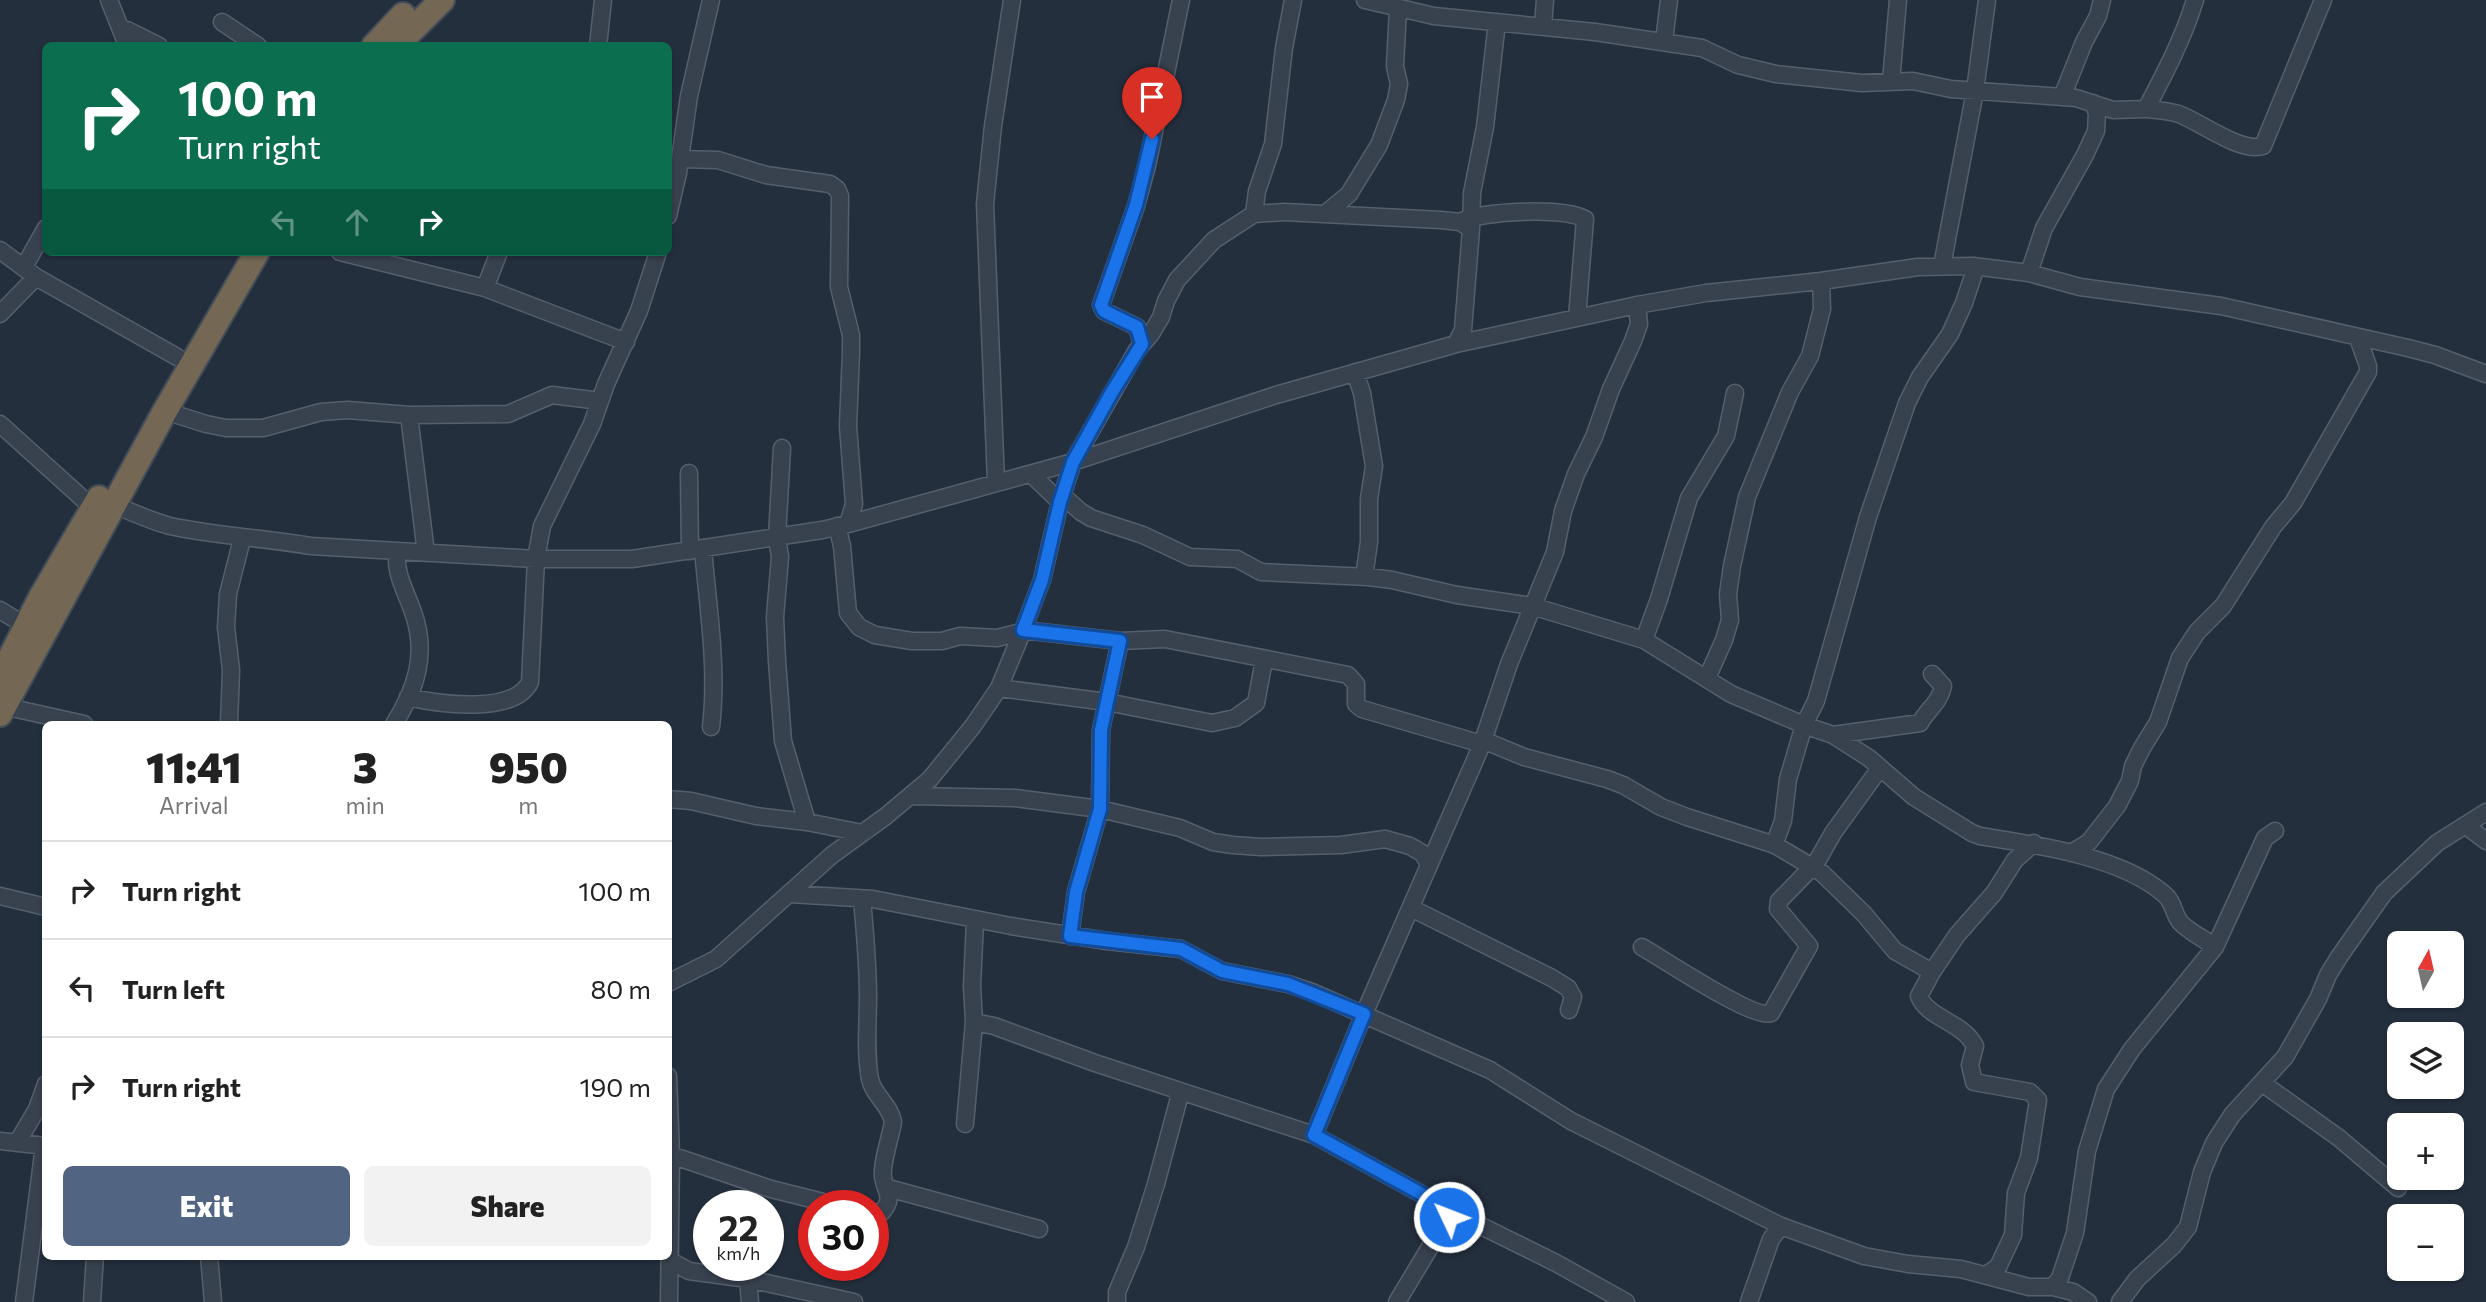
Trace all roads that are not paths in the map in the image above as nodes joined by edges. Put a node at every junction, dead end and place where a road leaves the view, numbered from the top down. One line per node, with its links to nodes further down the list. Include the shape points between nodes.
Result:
1 (109, 0): 21 (street)
2 (418, 0): 25 (highway)
3 (442, 0): 26 (highway)
4 (603, 0): 27 (street)
5 (711, 0): 36 (street, via 688,96)
6 (1012, 0): 77 (street, via 985,204)
7 (1181, 0): 64 (street, via 1147,166 1101,305 1104,311 1137,327)
8 (1293, 0): 39 (street, via 1273,144)
9 (1365, 0): 17 (street)
10 (1545, 0): 20 (street)
11 (1669, 0): 28 (street)
12 (1898, 0): 29 (street)
13 (1987, 0): 30 (street)
14 (2102, 0): 31 (street)
15 (2194, 0): 33 (street, via 2171,64)
16 (2323, 0): 33 (street, via 2263,146 2239,144 2177,114)
17 (1398, 9): 19 (street); 37 (street, via 1395,66 1399,92 1379,145)
18 (222, 22): 24 (street)
19 (1497, 22): 20 (street); 42 (street, via 1485,127)
20 (1543, 26): 28 (street)
21 (125, 42)
22 (125, 42): 23 (street, via 127,30)
23 (151, 42)
24 (252, 42)
25 (378, 42)
26 (400, 42)
27 (598, 42)
28 (1664, 42): 29 (street, via 1702,48 1765,72)
29 (1891, 82): 30 (street)
30 (1975, 91): 31 (street); 51 (street)
31 (2062, 97): 32 (street)
32 (2093, 103): 34 (street); 35 (street)
33 (2146, 109): 34 (street)
34 (2113, 110): 35 (street)
35 (2098, 123): 45 (street, via 2044,228)
36 (680, 159): 38 (street); 79 (street, via 718,160 837,189 839,287 851,335 848,426)
37 (1349, 194): 40 (street); 41 (street)
38 (672, 197)
39 (1254, 214): 40 (street); 64 (street, via 1214,240 1177,280 1161,317)
40 (1325, 214): 41 (street)
41 (1356, 216): 42 (street)
42 (1467, 223): 60 (street, via 1499,213 1577,214 1585,219); 61 (street)
43 (42, 239): 53 (street)
44 (0, 250): 53 (street)
45 (2037, 252): 54 (street); 55 (street)
46 (238, 256): 65 (highway)
47 (255, 256): 70 (highway)
48 (356, 256): 57 (street)
49 (497, 256): 57 (street)
50 (657, 256): 63 (street)
51 (1942, 266): 52 (street); 56 (street)
52 (1976, 267): 54 (street); 109 (street, via 1950,334 1907,403 1868,517 1816,702)
53 (30, 272): 59 (street); 65 (street)
54 (2028, 273): 55 (street)
55 (2049, 278): 62 (street, via 2080,287 2221,306)
56 (1821, 281): 58 (street); 101 (street, via 1822,309 1810,356 1790,392 1747,497 1728,594 1730,620)
57 (485, 288): 63 (street)
58 (1637, 305): 60 (street); 90 (street, via 1639,324 1573,482 1559,541)
59 (0, 314)
60 (1577, 318): 61 (street, via 1476,341)
61 (1459, 337): 66 (street)
62 (2358, 338): 67 (street, via 2435,355); 126 (street, via 2368,372 2317,464 2222,606 2180,658 2158,722 2117,806 2089,842)
63 (626, 342): 69 (street)
64 (1142, 344): 74 (street)
65 (177, 357): 80 (highway)
66 (1355, 372): 74 (street); 89 (street, via 1374,466)
67 (2486, 374)
68 (1735, 393): 95 (street, via 1726,436 1689,498)
69 (600, 401): 71 (street, via 552,396 508,414); 88 (street, via 542,526)
70 (165, 411): 71 (street, via 226,428 263,428 321,412 348,410); 80 (highway)
71 (409, 415): 87 (street)
72 (0, 425): 80 (street)
73 (782, 447): 83 (street)
74 (1073, 462): 76 (street); 78 (street)
75 (689, 473): 85 (street)
76 (1031, 474): 77 (street); 78 (street)
77 (996, 482): 81 (street)
78 (1061, 498): 89 (street, via 1091,518 1190,557 1237,559 1261,572); 93 (street, via 1042,580)
79 (854, 504): 81 (street); 82 (street)
80 (104, 507): 84 (street, via 168,525); 92 (highway); 105 (highway)
81 (871, 517): 82 (street)
82 (842, 525): 83 (street); 94 (street, via 848,613 859,627 875,635 912,641)
83 (777, 537): 85 (street); 118 (street, via 775,617 783,741)
84 (242, 538): 86 (street); 107 (street, via 228,594)
85 (697, 550): 88 (street, via 632,559); 110 (street, via 713,659)
86 (397, 551): 87 (street); 103 (street, via 396,567 419,636 419,673)
87 (426, 553): 88 (street)
88 (536, 559): 103 (street, via 527,689 517,697 477,704)
89 (1364, 577): 90 (street)
90 (1532, 606): 95 (street); 112 (street)
91 (0, 610): 92 (street)
92 (26, 626): 100 (highway)
93 (1022, 631): 94 (street); 96 (street); 97 (street)
94 (997, 638): 97 (street)
95 (1644, 640): 101 (street)
96 (1120, 641): 98 (street, via 1165,639); 104 (street)
97 (1013, 653): 102 (street)
98 (1264, 660): 104 (street, via 1256,703 1236,718 1212,723); 112 (street, via 1348,675 1356,684 1356,704 1362,709)
99 (1932, 674): 111 (street, via 1942,691 1920,723)
100 (0, 678)
101 (1707, 678): 109 (street, via 1731,694)
102 (999, 688): 104 (street); 114 (street, via 974,726)
103 (408, 697): 108 (street)
104 (1107, 702): 116 (street, via 1101,730)
105 (2, 710): 106 (street)
106 (66, 721)
107 (229, 721)
108 (396, 721)
109 (1804, 725): 111 (street); 125 (street)
110 (711, 727)
111 (1833, 735): 113 (street)
112 (1483, 742): 125 (street, via 1607,779 1661,807); 127 (street)
113 (1880, 768): 122 (street, via 1914,797 1972,833); 129 (street, via 1833,833)
114 (911, 796): 116 (street, via 1015,798); 121 (street)
115 (672, 800): 118 (street)
116 (1100, 809): 127 (street, via 1233,845 1341,845 1385,839); 136 (street, via 1076,892)
117 (2486, 812): 119 (street)
118 (807, 822): 121 (street)
119 (2465, 825): 123 (street); 144 (street, via 2426,851 2385,893 2339,957 2293,1046)
120 (2276, 831): 138 (street, via 2265,838)
121 (862, 833): 130 (street)
122 (2009, 840): 124 (street); 128 (street)
123 (2486, 841)
124 (2034, 843): 126 (street); 128 (street)
125 (1774, 845): 129 (street)
126 (2071, 853): 138 (street, via 2145,880 2170,899 2179,921)
127 (1429, 856): 134 (street)
128 (2015, 860): 139 (street)
129 (1817, 866): 137 (street, via 1779,901 1778,909 1809,946 1768,1016 1720,995); 139 (street, via 1895,951)
130 (790, 894): 132 (street); 140 (street, via 716,959)
131 (0, 896): 133 (street)
132 (862, 899): 135 (street); 155 (street, via 868,955 870,1081 893,1122 883,1172)
133 (42, 906)
134 (1411, 908): 141 (street, via 1563,984 1573,996); 142 (street)
135 (975, 920): 136 (street); 143 (street)
136 (1070, 936): 142 (street, via 1181,949 1222,971 1288,984)
137 (1642, 947)
138 (2216, 947): 169 (street, via 2132,1049 2106,1089 2087,1151 2075,1233)
139 (1932, 972): 165 (street, via 1920,999 1969,1035 1975,1046 1970,1065 1974,1082 2030,1092 2038,1100 2029,1158 2016,1193 2013,1235)
140 (672, 982)
141 (1569, 1010)
142 (1364, 1014): 148 (street); 159 (street, via 1490,1070 1571,1121)
143 (974, 1022): 145 (street); 147 (street)
144 (2262, 1083): 154 (street); 181 (street, via 2232,1115 2208,1153 2188,1227)
145 (1182, 1094): 148 (street); 176 (street)
146 (42, 1095): 150 (street)
147 (965, 1124)
148 (1314, 1135): 157 (street)
149 (0, 1140): 150 (street)
150 (17, 1143): 151 (street)
151 (42, 1146)
152 (672, 1155): 156 (street)
153 (42, 1168): 170 (street)
154 (2387, 1179)
155 (888, 1188): 158 (street)
156 (798, 1196)
157 (1449, 1209): 177 (street, via 1446,1225); 178 (street)
158 (1039, 1229)
159 (1774, 1229): 165 (street, via 1864,1256); 179 (street)
160 (94, 1260): 171 (street)
161 (209, 1260): 172 (street)
162 (670, 1261): 163 (street); 168 (street)
163 (689, 1271): 164 (street); 168 (street)
164 (693, 1272)
165 (1995, 1274): 169 (street, via 2029,1287)
166 (748, 1281): 174 (street)
167 (757, 1281): 175 (street)
168 (670, 1282): 173 (street)
169 (2060, 1285): 180 (street)
170 (24, 1302)
171 (92, 1302)
172 (213, 1302)
173 (669, 1302)
174 (750, 1302)
175 (854, 1302)
176 (1117, 1302)
177 (1397, 1302)
178 (1626, 1302)
179 (1749, 1302)
180 (2088, 1302)
181 (2120, 1302)

